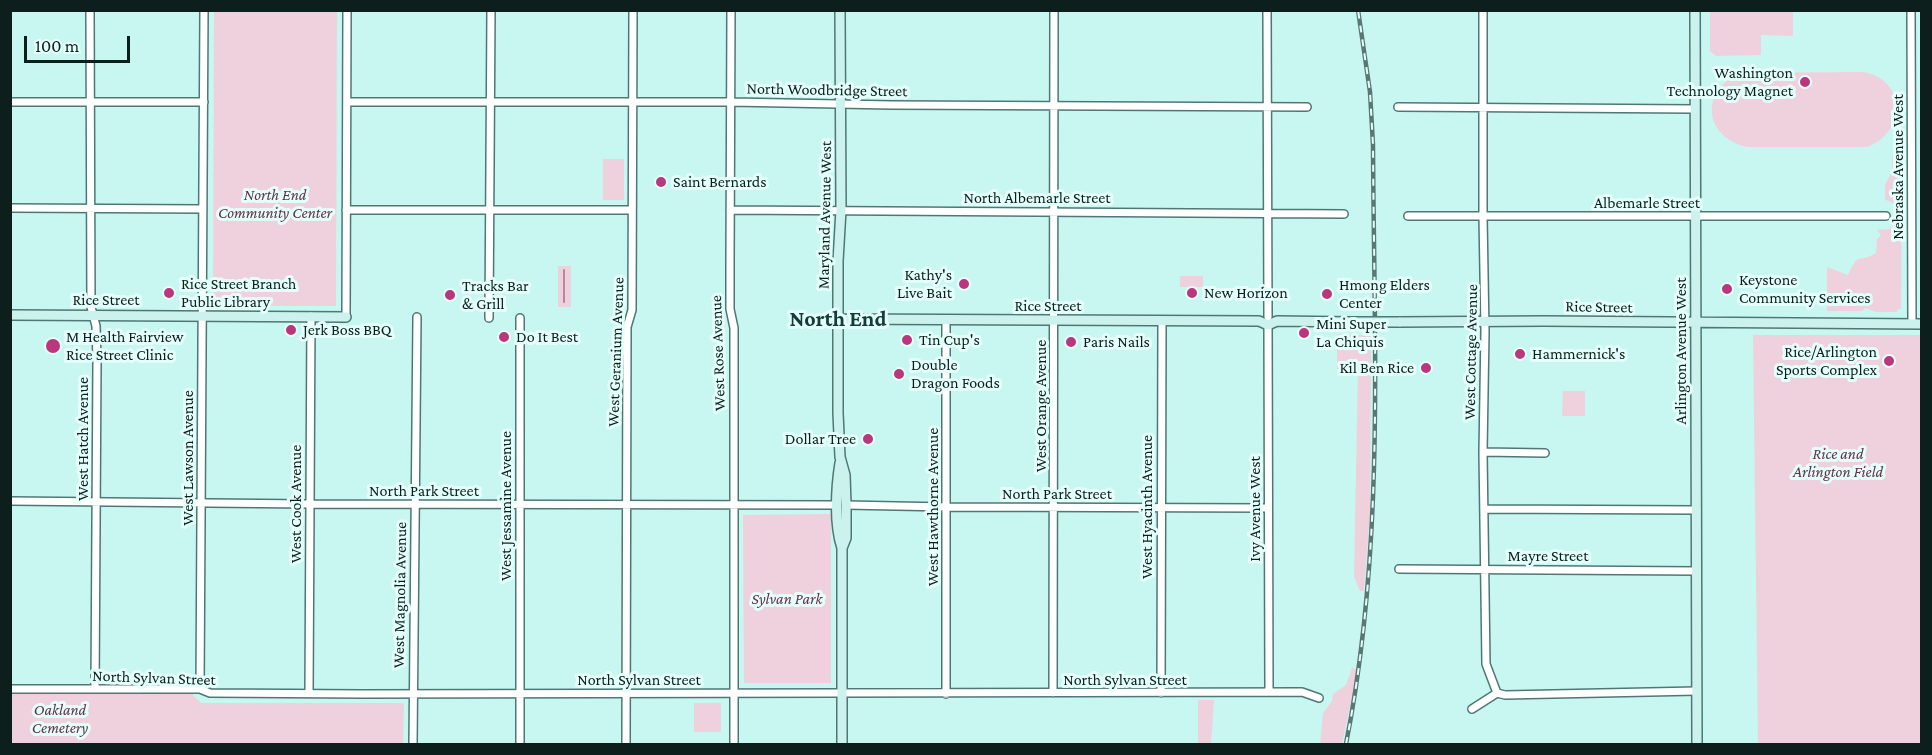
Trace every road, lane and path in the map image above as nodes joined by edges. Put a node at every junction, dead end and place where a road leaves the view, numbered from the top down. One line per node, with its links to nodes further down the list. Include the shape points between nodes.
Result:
1 (90, 10): 13 (street, West Hatch Avenue)
2 (204, 10): 15 (street, West Lawson Avenue)
3 (347, 10): 16 (street)
4 (491, 10): 19 (street)
5 (633, 10): 17 (street, West Geranium Avenue)
6 (732, 10): 18 (street, West Rose Avenue)
7 (840, 10): 20 (main road, Maryland Avenue West)
8 (1054, 10): 21 (street, West Orange Avenue)
9 (1267, 10): 22 (street, Ivy Avenue West)
10 (1483, 10): 25 (street, West Cottage Avenue)
11 (1695, 10): 26 (main road, Arlington Avenue West)
12 (1911, 10): 27 (street, Nebraska Avenue West)
13 (90, 101): 14 (street); 15 (street); 30 (street, West Hatch Avenue)
14 (10, 102)
15 (204, 102): 31 (street, West Lawson Avenue)
16 (347, 102): 19 (street, North Woodbridge Street); 32 (street)
17 (632, 102): 18 (street, North Woodbridge Street); 19 (street, North Woodbridge Street); 34 (street, West Geranium Avenue)
18 (731, 102): 20 (street, North Woodbridge Street); 35 (street, West Rose Avenue)
19 (490, 103): 33 (street)
20 (841, 103): 21 (street, North Woodbridge Street); 36 (main road, Maryland Avenue West)
21 (1054, 105): 22 (street, North Woodbridge Street); 37 (street, West Orange Avenue)
22 (1267, 107): 23 (street, North Woodbridge Street); 38 (street, Ivy Avenue West)
23 (1307, 107)
24 (1398, 107): 25 (street)
25 (1483, 108): 26 (street); 41 (street, West Cottage Avenue)
26 (1695, 109): 42 (main road, Arlington Avenue West)
27 (1911, 109): 28 (street); 44 (street, Nebraska Avenue West)
28 (1922, 109)
29 (10, 208): 30 (street)
30 (91, 208): 31 (street); 47 (street, West Hatch Avenue)
31 (203, 209): 48 (street, West Lawson Avenue)
32 (346, 210): 33 (street); 50 (street)
33 (490, 210): 34 (street); 52 (street)
34 (632, 210): 70 (street, West Geranium Avenue)
35 (730, 210): 36 (street, North Albemarle Street); 72 (street, West Rose Avenue)
36 (841, 210): 37 (street, North Albemarle Street); 54 (main road, Maryland Avenue West)
37 (1054, 212): 38 (street, North Albemarle Street); 56 (street, West Orange Avenue)
38 (1267, 214): 39 (street, North Albemarle Street); 58 (street, Ivy Avenue West)
39 (1344, 214)
40 (1408, 216): 41 (street, Albemarle Street)
41 (1483, 216): 42 (street, Albemarle Street); 59 (street, West Cottage Avenue)
42 (1695, 216): 43 (street, Albemarle Street); 60 (main road, Arlington Avenue West)
43 (1886, 216)
44 (1911, 216): 45 (street); 61 (street, Nebraska Avenue West)
45 (1922, 216)
46 (10, 315): 47 (main road, Rice Street)
47 (93, 315): 48 (main road, Rice Street); 65 (street, West Hatch Avenue)
48 (202, 315): 49 (main road, Rice Street); 66 (street, West Lawson Avenue)
49 (311, 316): 50 (main road, Rice Street); 67 (street, West Cook Avenue)
50 (346, 317)
51 (417, 317): 68 (street, West Magnolia Avenue)
52 (489, 318)
53 (520, 318): 69 (street, West Jessamine Avenue)
54 (838, 319): 55 (main road, Rice Street); 71 (main road, Maryland Avenue West)
55 (946, 320): 56 (main road, Rice Street); 74 (street, West Hawthorne Avenue)
56 (1054, 321): 57 (main road, Rice Street); 73 (street, West Orange Avenue)
57 (1162, 321): 58 (main road, Rice Street); 75 (street, West Hyacinth Avenue)
58 (1271, 321): 59 (main road, Rice Street, bridge); 76 (street, Ivy Avenue West)
59 (1485, 321): 60 (main road, Rice Street); 62 (street, West Cottage Avenue)
60 (1696, 323): 61 (main road, Rice Street); 78 (main road, Arlington Avenue West)
61 (1917, 324)
62 (1483, 452): 63 (street); 77 (street, West Cottage Avenue)
63 (1545, 453)
64 (10, 501): 65 (street, North Park Street)
65 (96, 501): 66 (street, North Park Street); 83 (street, West Hatch Avenue)
66 (201, 502): 67 (street, North Park Street); 84 (street, West Lawson Avenue)
67 (309, 504): 68 (street, North Park Street); 87 (street, West Cook Avenue)
68 (415, 504): 69 (street, North Park Street); 92 (street, West Magnolia Avenue)
69 (519, 505): 70 (street, North Park Street); 93 (street, West Jessamine Avenue)
70 (626, 505): 72 (street, North Park Street); 94 (street, West Geranium Avenue)
71 (841, 505): 72 (street, North Park Street); 74 (street, North Park Street); 88 (main road, Maryland Avenue West, via 846,538 842,548)
72 (733, 506): 95 (street, West Rose Avenue)
73 (1054, 506): 74 (street, North Park Street); 75 (street, North Park Street); 89 (street, West Orange Avenue)
74 (947, 507): 96 (street, West Hawthorne Avenue)
75 (1161, 508): 76 (street, North Park Street); 90 (street, West Hyacinth Avenue)
76 (1268, 508): 86 (street, Ivy Avenue West)
77 (1484, 509): 78 (street); 80 (street, West Cottage Avenue)
78 (1697, 510): 81 (main road, Arlington Avenue West)
79 (1399, 569): 80 (street, Mayre Street)
80 (1484, 570): 81 (street, Mayre Street); 91 (street, West Cottage Avenue, via 1486,664)
81 (1697, 571): 85 (main road, Arlington Avenue West)
82 (10, 689): 83 (street, North Sylvan Street)
83 (95, 689): 84 (street, North Sylvan Street)
84 (200, 689): 87 (street, North Sylvan Street, via 210,693)
85 (1697, 691): 91 (street); 104 (main road, Arlington Avenue West)
86 (1269, 692): 90 (street, North Sylvan Street); 97 (street, North Sylvan Street, via 1302,692)
87 (309, 693): 92 (street, North Sylvan Street)
88 (842, 693): 95 (street, North Sylvan Street); 96 (street, North Sylvan Street); 103 (main road, Maryland Avenue West)
89 (1053, 693): 90 (street, North Sylvan Street); 96 (street, North Sylvan Street)
90 (1161, 693)
91 (1497, 693): 98 (street)
92 (413, 694): 93 (street, North Sylvan Street); 99 (street, West Magnolia Avenue)
93 (520, 694): 94 (street, North Sylvan Street); 100 (street, West Jessamine Avenue)
94 (626, 694): 95 (street, North Sylvan Street); 101 (street, West Geranium Avenue)
95 (734, 694): 102 (street, West Rose Avenue)
96 (946, 694)
97 (1319, 698)
98 (1472, 709)
99 (413, 744)
100 (520, 744)
101 (626, 744)
102 (734, 744)
103 (842, 744)
104 (1697, 744)

